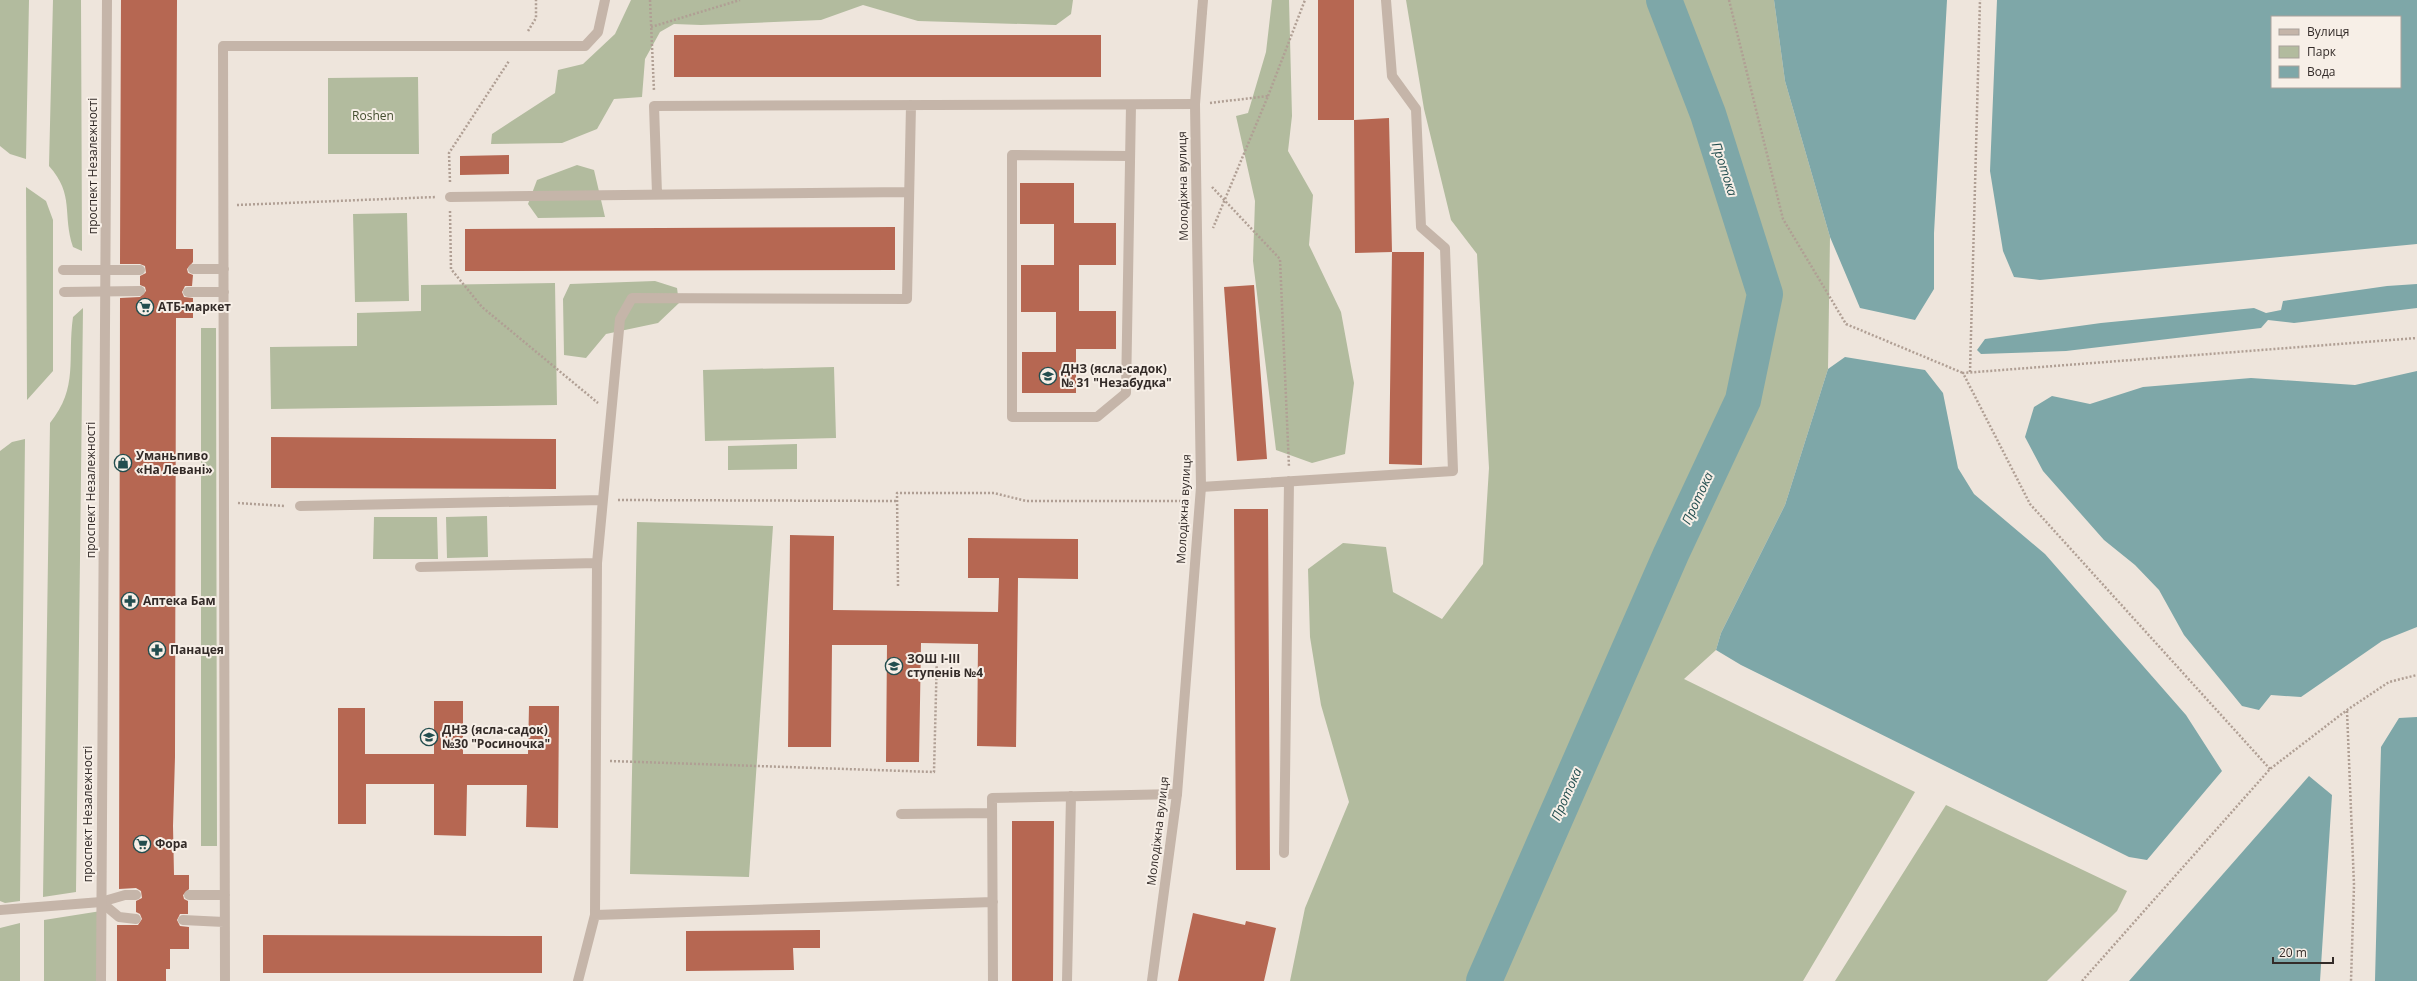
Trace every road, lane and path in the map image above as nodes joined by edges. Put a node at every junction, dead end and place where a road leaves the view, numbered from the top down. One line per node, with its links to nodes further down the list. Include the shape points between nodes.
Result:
1 (107, 0): 29 (street, проспект Незалежності)
2 (536, 0): 12 (path, via 536,18)
3 (605, 0): 12 (street, via 598,32 585,46)
4 (650, 0): 11 (path)
5 (740, 0): 11 (path)
6 (1203, 0): 14 (street, Молодіжна вулиця)
7 (1305, 0): 13 (path)
8 (1386, 0): 40 (street, via 1392,76 1416,109 1422,227 1445,248 1453,471)
9 (1729, 0): 37 (path, via 1783,219 1846,324)
10 (1980, 0): 38 (path)
11 (651, 27): 17 (path)
12 (519, 46): 22 (path, via 449,152); 24 (street, via 223,46)
13 (1268, 96): 14 (path); 23 (path)
14 (1195, 104): 16 (street); 19 (street, Молодіжна вулиця)
15 (910, 105): 16 (street); 17 (street); 20 (street)
16 (1131, 105): 18 (street)
17 (654, 106): 21 (street)
18 (1129, 156): 18 (street, via 1126,393 1097,417 1012,417 1012,155)
19 (1196, 169): 23 (path); 41 (street, Молодіжна вулиця)
20 (908, 192): 21 (street); 39 (street, via 907,299 632,298 620,319)
21 (657, 194): 22 (street)
22 (450, 197): 24 (path); 39 (path, via 451,269 482,307 537,350)
23 (1225, 200): 25 (path); 40 (path, via 1280,260)
24 (225, 205): 27 (street)
25 (1211, 234)
26 (193, 269): 27 (street)
27 (224, 269): 35 (street)
28 (64, 270): 29 (street)
29 (106, 270): 30 (street); 32 (street, проспект Незалежності)
30 (140, 270)
31 (64, 292): 32 (street)
32 (105, 292): 33 (street); 63 (street, проспект Незалежності)
33 (140, 292)
34 (188, 292): 35 (street)
35 (224, 292): 45 (street)
36 (2417, 338): 38 (path)
37 (1963, 372): 38 (path); 54 (path, via 2030,504)
38 (1970, 372)
39 (611, 414): 42 (street)
40 (1289, 481): 41 (street); 59 (street)
41 (1201, 487): 44 (street, Молодіжна вулиця)
42 (603, 500): 43 (path); 46 (street); 47 (street)
43 (897, 501): 44 (path, via 897,493 994,493 1026,501); 49 (path)
44 (1200, 502): 55 (street, Молодіжна вулиця)
45 (225, 503): 46 (path); 62 (street)
46 (300, 506)
47 (597, 563): 48 (street); 53 (street)
48 (420, 567)
49 (898, 586)
50 (937, 653): 53 (path, via 934,772)
51 (2417, 675): 52 (path, via 2389,682)
52 (2347, 710): 54 (path); 77 (path, via 2354,885)
53 (596, 761): 66 (street)
54 (2270, 769): 76 (path)
55 (1177, 794): 56 (street); 75 (street, Молодіжна вулиця)
56 (1071, 796): 57 (street, via 992,798); 74 (street)
57 (992, 813): 58 (street); 64 (street)
58 (901, 814)
59 (1284, 853)
60 (188, 894): 62 (street)
61 (136, 895): 63 (street, via 117,896)
62 (225, 895): 69 (street)
63 (101, 902): 65 (street); 67 (street, via 119,917); 70 (street, проспект Незалежності)
64 (993, 902): 66 (street); 73 (street)
65 (0, 910)
66 (595, 915): 72 (street)
67 (136, 919)
68 (183, 920): 69 (street)
69 (224, 922): 71 (street)
70 (101, 981)
71 (225, 981)
72 (578, 981)
73 (993, 981)
74 (1067, 981)
75 (1152, 981)
76 (2082, 981)
77 (2351, 981)

